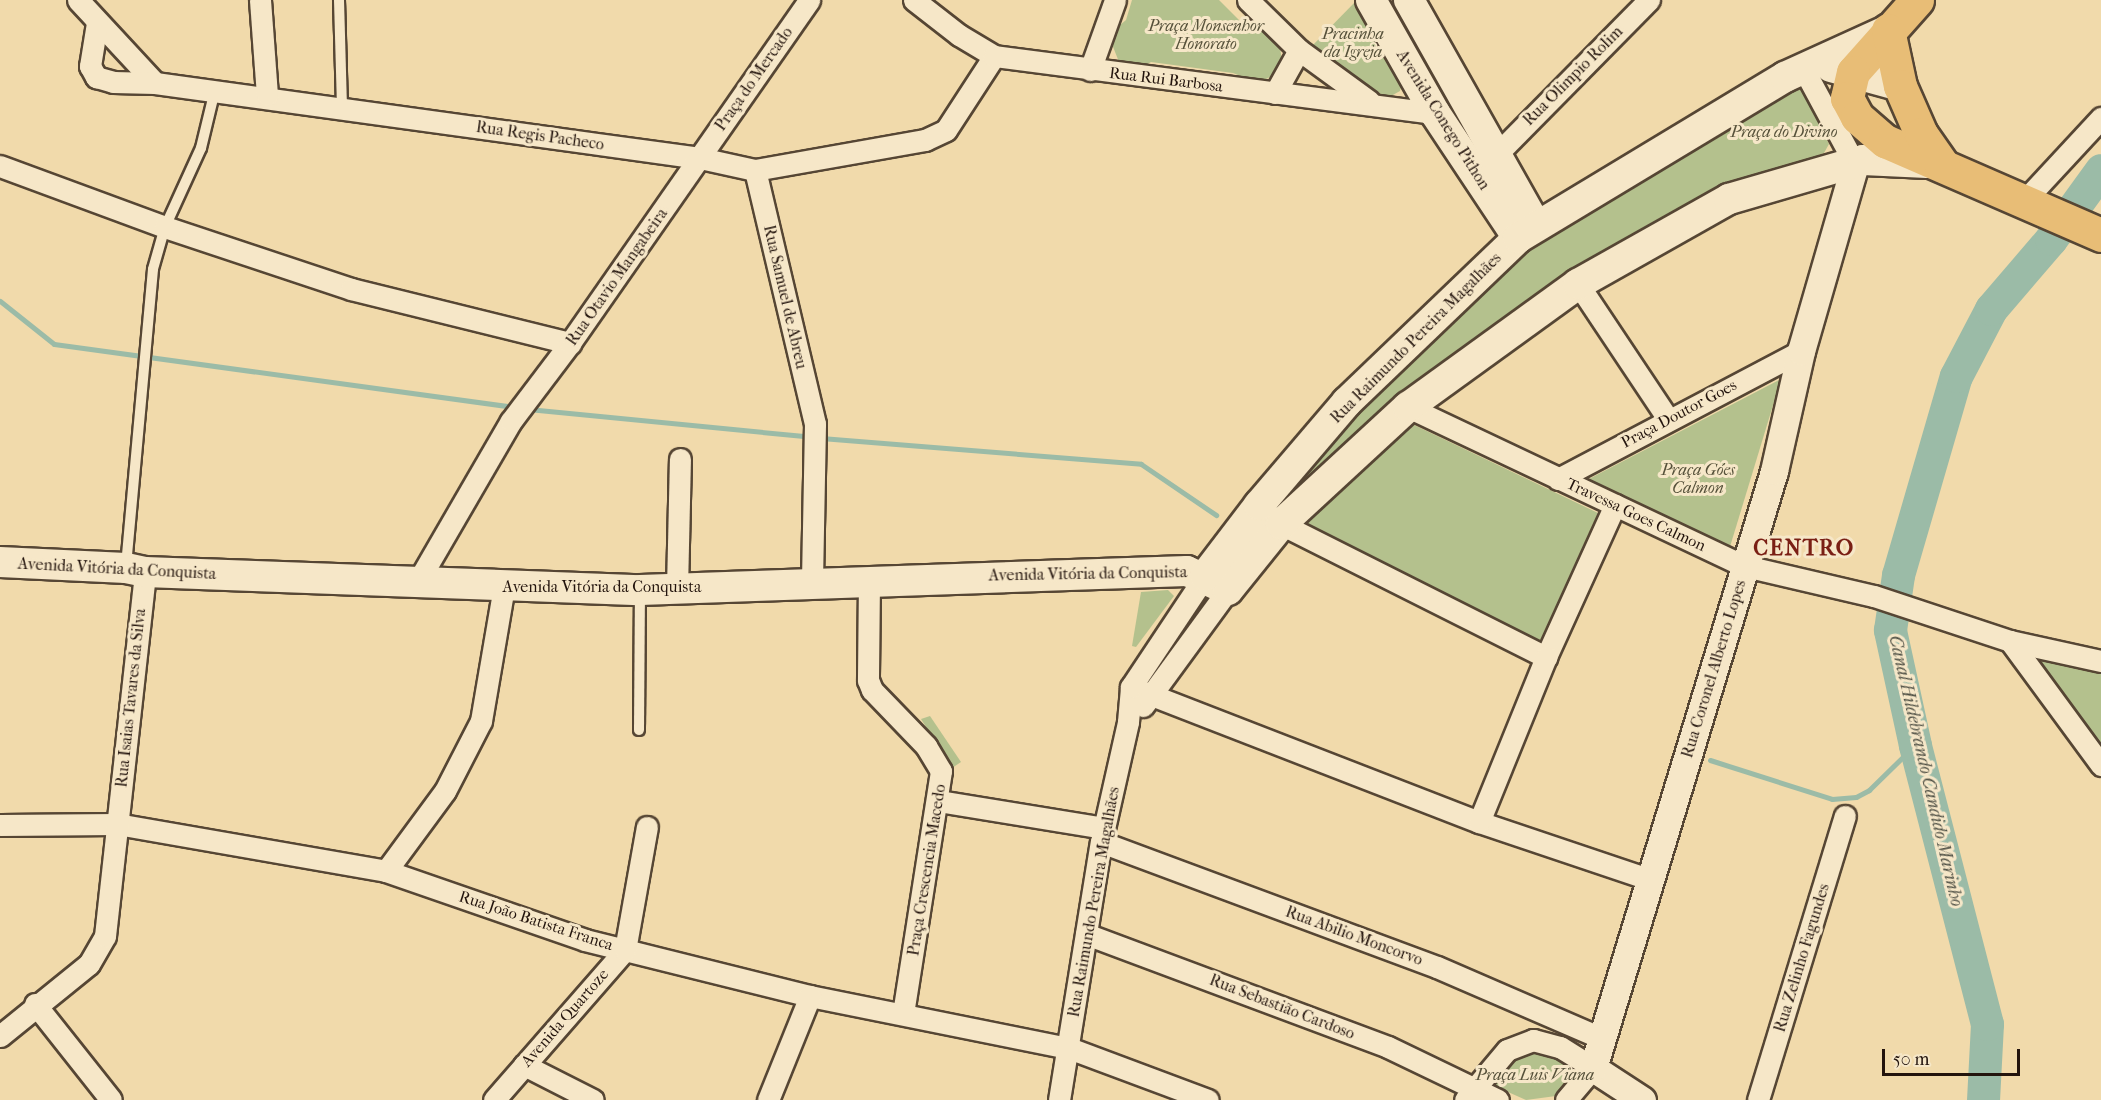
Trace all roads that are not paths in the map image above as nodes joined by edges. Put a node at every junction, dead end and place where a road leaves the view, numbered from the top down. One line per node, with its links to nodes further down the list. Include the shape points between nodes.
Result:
1 (78, 0): 12 (street)
2 (261, 0): 22 (street)
3 (339, 0): 25 (lane)
4 (809, 0): 30 (street, Praça do Mercado)
5 (914, 0): 15 (street, Rua Rui Barbosa)
6 (1115, 0): 17 (street)
7 (1248, 0): 14 (street)
8 (1371, 0): 26 (main road, Avenida Conego Pithon)
9 (1409, 0): 28 (main road, Avenida Conego Pithon)
10 (1649, 0): 28 (street, Rua Olimpio Rolim)
11 (1917, 0): 13 (main road)
12 (97, 23): 19 (street); 19 (street, Rua Regis Pacheco, via 90,66 96,77 113,82)
13 (1888, 30): 16 (main road, Rua Raimundo Pereira Magalhães); 18 (main road); 23 (main road)
14 (1299, 50): 21 (street); 24 (street)
15 (994, 56): 17 (street, Rua Rui Barbosa); 33 (street, Rua Regis Pacheco, via 946,130 925,140)
16 (1808, 66): 18 (main road); 29 (street); 37 (main road, Rua Raimundo Pereira Magalhães)
17 (1089, 70): 21 (street, Rua Rui Barbosa)
18 (1853, 72): 23 (main road); 29 (main road, via 1847,98)
19 (155, 82): 20 (street, Rua Regis Pacheco)
20 (215, 90): 22 (street, Rua Regis Pacheco); 35 (lane, via 201,148)
21 (1275, 93): 24 (street, Rua Rui Barbosa)
22 (267, 95): 25 (street, Rua Regis Pacheco)
23 (1905, 98): 29 (main road); 32 (main road)
24 (1373, 104): 26 (street, Rua Rui Barbosa)
25 (342, 107): 30 (street, Rua Regis Pacheco)
26 (1435, 113): 37 (main road, Avenida Conego Pithon)
27 (2101, 118): 34 (street)
28 (1498, 153): 37 (main road, Avenida Conego Pithon)
29 (1876, 156): 32 (main road); 38 (main road, Rua Raimundo Pereira Magalhães, via 1729,199); 40 (street, Rua Coronel Alberto Lopes)
30 (700, 158): 33 (street, Rua Regis Pacheco); 39 (street, Rua Otavio Mangabeira)
31 (0, 166): 35 (street)
32 (1943, 166): 34 (main road)
33 (755, 170): 51 (street, Rua Samuel de Abreu, via 815,424)
34 (2036, 205): 36 (main road)
35 (165, 227): 39 (street, via 351,289); 49 (lane, via 153,269 145,345)
36 (2091, 230)
37 (1527, 232): 46 (main road, Rua Raimundo Pereira Magalhães, via 1347,402)
38 (1578, 284): 41 (main road, Rua Raimundo Pereira Magalhães); 42 (street)
39 (570, 344): 52 (street, Rua Otavio Mangabeira, via 511,421)
40 (1801, 351): 42 (street, Praça Doutor Goes); 48 (street, Rua Coronel Alberto Lopes, via 1774,471)
41 (1407, 407): 44 (street, Travessa Goes Calmon); 46 (main road, Rua Raimundo Pereira Magalhães)
42 (1668, 419): 44 (street, Praça Doutor Goes)
43 (680, 459): 55 (street)
44 (1558, 479): 45 (street, Travessa Goes Calmon)
45 (1615, 505): 48 (street, Travessa Goes Calmon); 58 (street)
46 (1270, 515): 53 (main road, Rua Raimundo Pereira Magalhães); 58 (street)
47 (0, 562): 49 (main road, Avenida Vitória da Conquista)
48 (1745, 566): 57 (street, Travessa Goes Calmon, via 1874,596); 73 (street, Rua Coronel Alberto Lopes)
49 (135, 570): 52 (main road, Avenida Vitória da Conquista); 68 (street, Rua Isaias Tavares da Silva)
50 (869, 580): 51 (main road, Avenida Vitória da Conquista); 53 (main road, Avenida Vitória da Conquista, via 1187,571); 65 (street, Praça Crescencia Macedo, via 868,680 936,760 941,771)
51 (812, 581): 55 (main road, Avenida Vitória da Conquista)
52 (417, 583): 54 (main road, Avenida Vitória da Conquista)
53 (1216, 583): 60 (street, Rua Raimundo Pereira Magalhães); 61 (street, Rua Raimundo Pereira Magalhães)
54 (504, 587): 56 (main road, Avenida Vitória da Conquista); 72 (street, via 481,721 445,791)
55 (677, 589): 56 (main road, Avenida Vitória da Conquista)
56 (640, 590): 63 (lane)
57 (2010, 641): 59 (street, Travessa Goes Calmon); 64 (street)
58 (1546, 657): 67 (street)
59 (2101, 661)
60 (1131, 687): 61 (street); 62 (street, Rua Raimundo Pereira Magalhães)
61 (1152, 697): 62 (street, Rua Raimundo Pereira Magalhães); 67 (street)
62 (1128, 722): 71 (street, Rua Raimundo Pereira Magalhães)
63 (639, 730)
64 (2101, 765)
65 (939, 801): 71 (street, Rua Abilio Moncorvo); 78 (street, Praça Crescencia Macedo)
66 (1845, 816): 94 (street, Rua Zelinho Fagundes)
67 (1479, 822): 73 (street)
68 (117, 824): 69 (street, Rua João Batista Franca); 72 (street, Rua João Batista Franca); 77 (street, Rua Isaias Tavares da Silva, via 105,936 88,964)
69 (0, 825)
70 (648, 827): 75 (street)
71 (1102, 835): 74 (street, Rua Raimundo Pereira Magalhães); 80 (street, Rua Abilio Moncorvo, via 1437,967)
72 (386, 872): 75 (street, Rua João Batista Franca)
73 (1651, 880): 80 (street, Rua Coronel Alberto Lopes)
74 (1086, 934): 81 (street, Rua Raimundo Pereira Magalhães); 84 (street, Rua Sebastião Cardoso, via 1388,1047)
75 (625, 950): 76 (street, Rua João Batista Franca); 82 (street, Avenida Quartoze)
76 (810, 996): 78 (street, Rua João Batista Franca); 88 (street)
77 (35, 1004): 79 (street, Rua Isaias Tavares da Silva); 85 (street)
78 (903, 1014): 81 (street, Rua João Batista Franca)
79 (0, 1036)
80 (1603, 1039): 83 (street, Rua Coronel Alberto Lopes)
81 (1069, 1048): 89 (street, Rua Raimundo Pereira Magalhães); 90 (street, Rua João Batista Franca)
82 (524, 1065): 86 (street, Avenida Quartoze); 87 (street)
83 (1593, 1068): 84 (street, via 1560,1047 1533,1040 1507,1050); 92 (street); 93 (street)
84 (1471, 1093): 91 (street)
85 (111, 1100)
86 (494, 1100)
87 (593, 1100)
88 (768, 1100)
89 (1059, 1100)
90 (1208, 1100)
91 (1498, 1100)
92 (1566, 1100)
93 (1642, 1100)
94 (1758, 1100)

